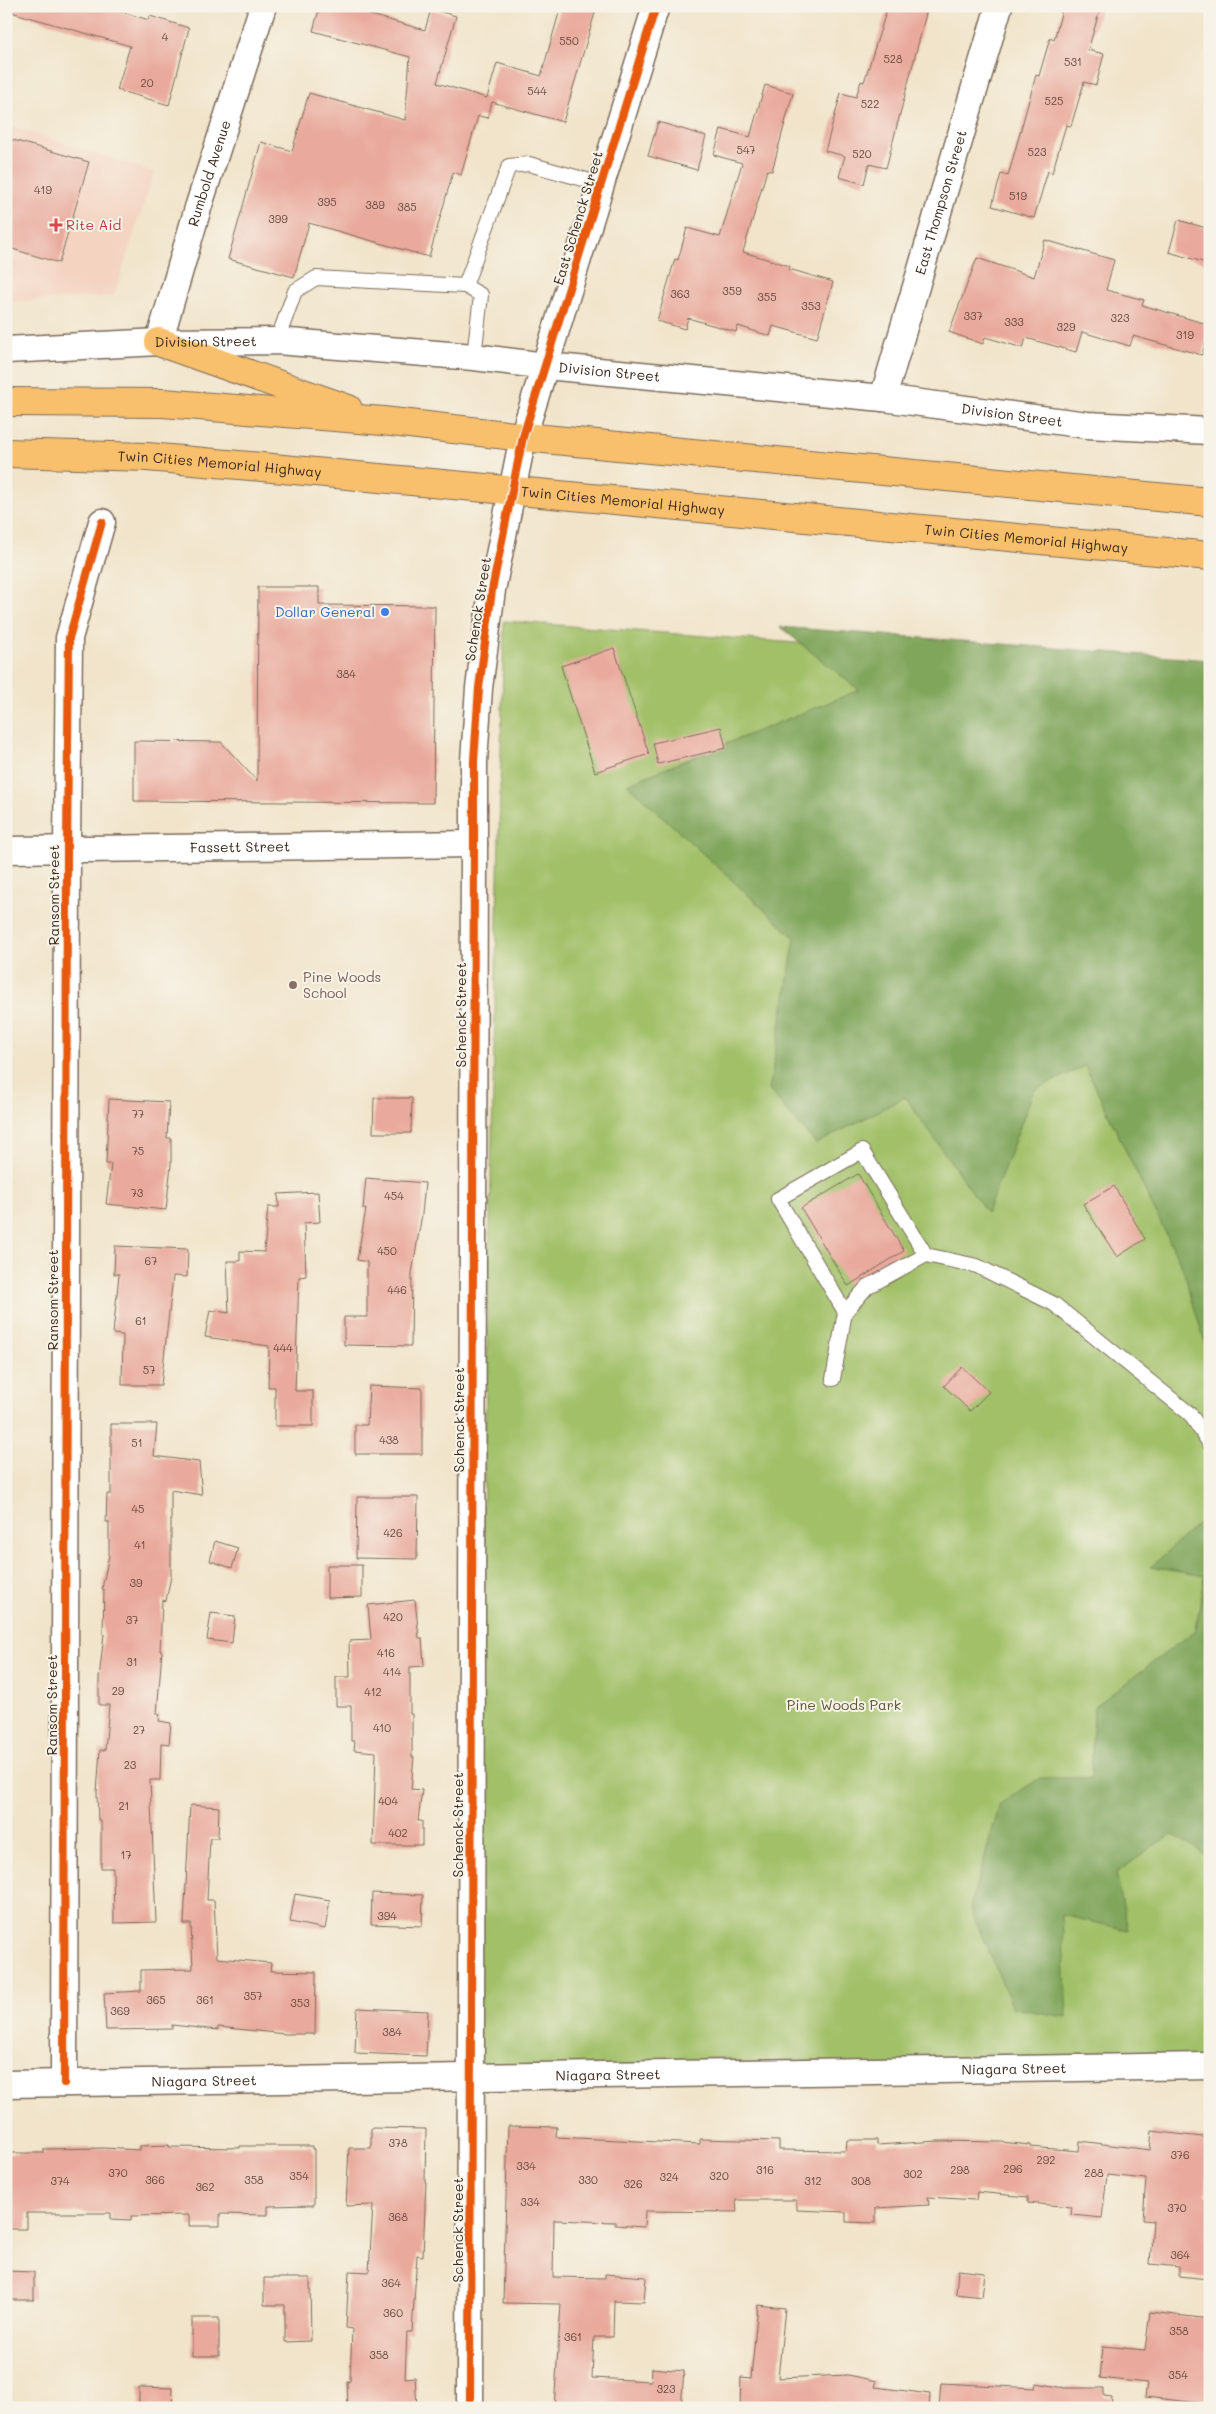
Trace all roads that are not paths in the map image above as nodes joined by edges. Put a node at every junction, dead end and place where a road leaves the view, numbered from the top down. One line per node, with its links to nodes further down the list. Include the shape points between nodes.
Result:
1 (263, 6): 7 (street, Rumbold Avenue)
2 (656, 6): 4 (street, East Schenck Street)
3 (999, 6): 11 (street, East Thompson Street)
4 (601, 184): 5 (lane, via 529,164 509,166); 10 (street, East Schenck Street)
5 (465, 286): 6 (lane, via 316,278 295,291); 9 (lane, via 481,295)
6 (277, 341): 7 (street, Division Street); 9 (street, Division Street)
7 (159, 342): 8 (street, Division Street); 13 (main road)
8 (6, 350)
9 (474, 357): 10 (street, Division Street)
10 (546, 366): 11 (street, Division Street); 15 (street, East Schenck Street)
11 (883, 398): 14 (street, Division Street, via 1087,425)
12 (6, 402): 13 (main road, via 163,404)
13 (382, 421): 15 (main road)
14 (1210, 431)
15 (523, 437): 17 (street, Schenck Street); 18 (main road)
16 (6, 454): 17 (main road, Twin Cities Memorial Highway, via 147,457)
17 (512, 490): 20 (main road, Twin Cities Memorial Highway); 21 (street, Schenck Street, via 492,590 479,688 474,762)
18 (1210, 502)
19 (102, 522): 22 (street, Ransom Street, via 69,638)
20 (1210, 556)
21 (474, 844): 22 (street, Fassett Street); 29 (street, Schenck Street)
22 (67, 849): 23 (street, Fassett Street); 30 (street, Ransom Street)
23 (6, 850)
24 (926, 1256): 25 (lane, via 868,1287); 25 (lane, via 862,1151 778,1199); 27 (lane, via 977,1266 1054,1304 1190,1414)
25 (845, 1312): 26 (lane)
26 (833, 1379)
27 (1210, 1444)
28 (1210, 2066): 29 (street, Niagara Street)
29 (470, 2076): 30 (street, Niagara Street); 32 (street, Schenck Street)
30 (64, 2083): 31 (street, Niagara Street)
31 (6, 2084)
32 (470, 2408)

